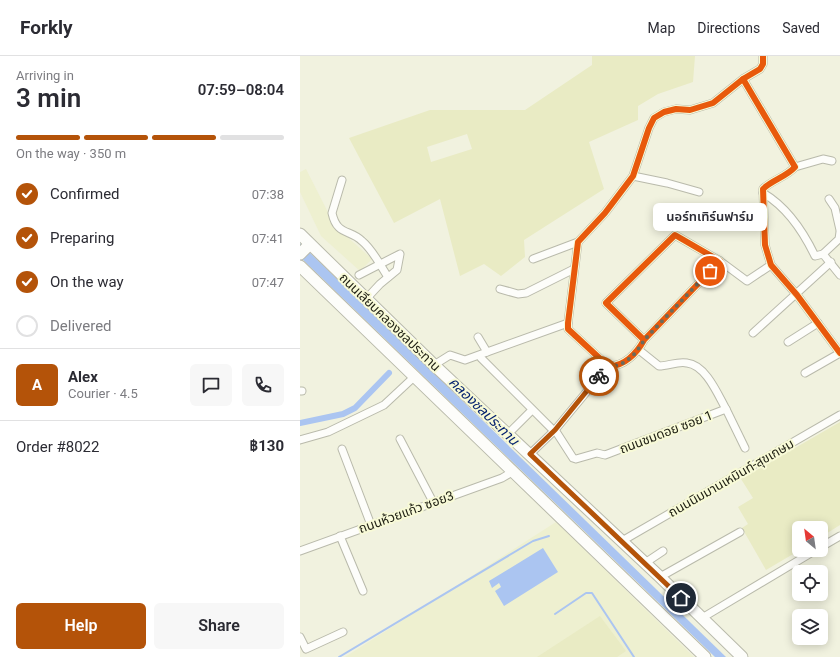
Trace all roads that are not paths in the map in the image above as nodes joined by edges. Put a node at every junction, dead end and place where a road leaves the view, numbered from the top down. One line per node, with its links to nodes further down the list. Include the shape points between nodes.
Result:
1 (763, 56): 2 (street, via 760,69)
2 (743, 79): 4 (street); 5 (street, via 712,103 690,110 676,109 664,112 654,118)
3 (832, 161): 4 (street, via 823,159)
4 (795, 167): 8 (street, via 768,184)
5 (633, 176): 7 (street); 12 (street, via 605,213)
6 (342, 180): 18 (street, via 333,217 340,230 361,240)
7 (698, 192)
8 (763, 193): 14 (street, via 773,198 792,217 815,256); 19 (street, via 765,245)
9 (829, 199): 10 (street, via 835,208)
10 (840, 231): 14 (street, via 839,239)
11 (300, 234): 13 (main road, ถนนเลียบคลองชลประทาน)
12 (578, 242): 15 (street); 21 (street)
13 (305, 249): 27 (main road, ถนนเลียบคลองชลประทาน)
14 (823, 254): 17 (street)
15 (533, 259)
16 (720, 261): 19 (street, via 747,282); 32 (street); 32 (street, via 675,235 606,303)
17 (831, 262): 23 (street); 26 (street)
18 (379, 264): 22 (street); 24 (street); 24 (street, via 400,254 397,270)
19 (771, 265): 26 (street)
20 (300, 266): 40 (main road, ถนนเลียบคลองชลประทาน)
21 (574, 269): 25 (street, via 526,293 518,294); 28 (street)
22 (359, 275)
23 (840, 275)
24 (388, 277): 27 (street)
25 (500, 289)
26 (797, 295): 29 (street); 30 (street)
27 (366, 299): 37 (main road, ถนนเลียบคลองชลประทาน)
28 (568, 323): 36 (street); 38 (street, via 571,333)
29 (818, 323): 33 (street); 35 (street)
30 (752, 333)
31 (478, 337): 36 (street)
32 (644, 340): 34 (street)
33 (788, 342)
34 (639, 350): 38 (street, via 622,363); 42 (street, ถนนชมดอย ซอย 1, via 659,366 688,362 699,369 715,389)
35 (840, 353): 39 (street)
36 (484, 355): 37 (street, via 464,360 450,354); 41 (street)
37 (434, 365): 45 (main road, ถนนเลียบคลองชลประทาน)
38 (608, 366): 44 (street)
39 (805, 373)
40 (414, 377): 47 (street, via 378,408 328,432); 51 (main road, ถนนเลียบคลองชลประทาน)
41 (532, 410): 44 (street); 45 (street)
42 (726, 410): 44 (street, ถนนชมดอย ซอย 1, via 605,455 597,453 576,459); 48 (street)
43 (840, 415): 57 (street, ถนนนิมมานเหมินท์-สุขเกษม)
44 (553, 429): 50 (street)
45 (508, 434): 50 (main road, ถนนเลียบคลองชลประทาน)
46 (400, 439): 52 (street)
47 (300, 440)
48 (746, 448)
49 (342, 449): 53 (street)
50 (530, 454): 57 (main road, ถนนเลียบคลองชลประทาน)
51 (512, 472): 52 (street, ถนนห้วยแก้ว ซอย3, via 502,478); 68 (main road, ถนนเลียบคลองชลประทาน)
52 (433, 502): 53 (street, ถนนห้วยแก้ว ซอย3)
53 (371, 525): 55 (street, ถนนห้วยแก้ว ซอย3)
54 (740, 532): 63 (street)
55 (340, 536): 59 (street, ถนนห้วยแก้ว ซอย3); 64 (street)
56 (840, 536): 58 (street)
57 (622, 541): 62 (main road, ถนนเลียบคลองชลประทาน)
58 (828, 543)
59 (300, 550)
60 (663, 551): 62 (street)
61 (804, 557): 65 (street)
62 (645, 562): 63 (main road, ถนนเลียบคลองชลประทาน)
63 (660, 577): 65 (main road, ถนนเลียบคลองชลประทาน)
64 (363, 591)
65 (702, 618): 69 (main road, ถนนเลียบคลองชลประทาน)
66 (342, 632): 67 (street, via 306,648)
67 (300, 637)
68 (705, 657)
69 (742, 657)

